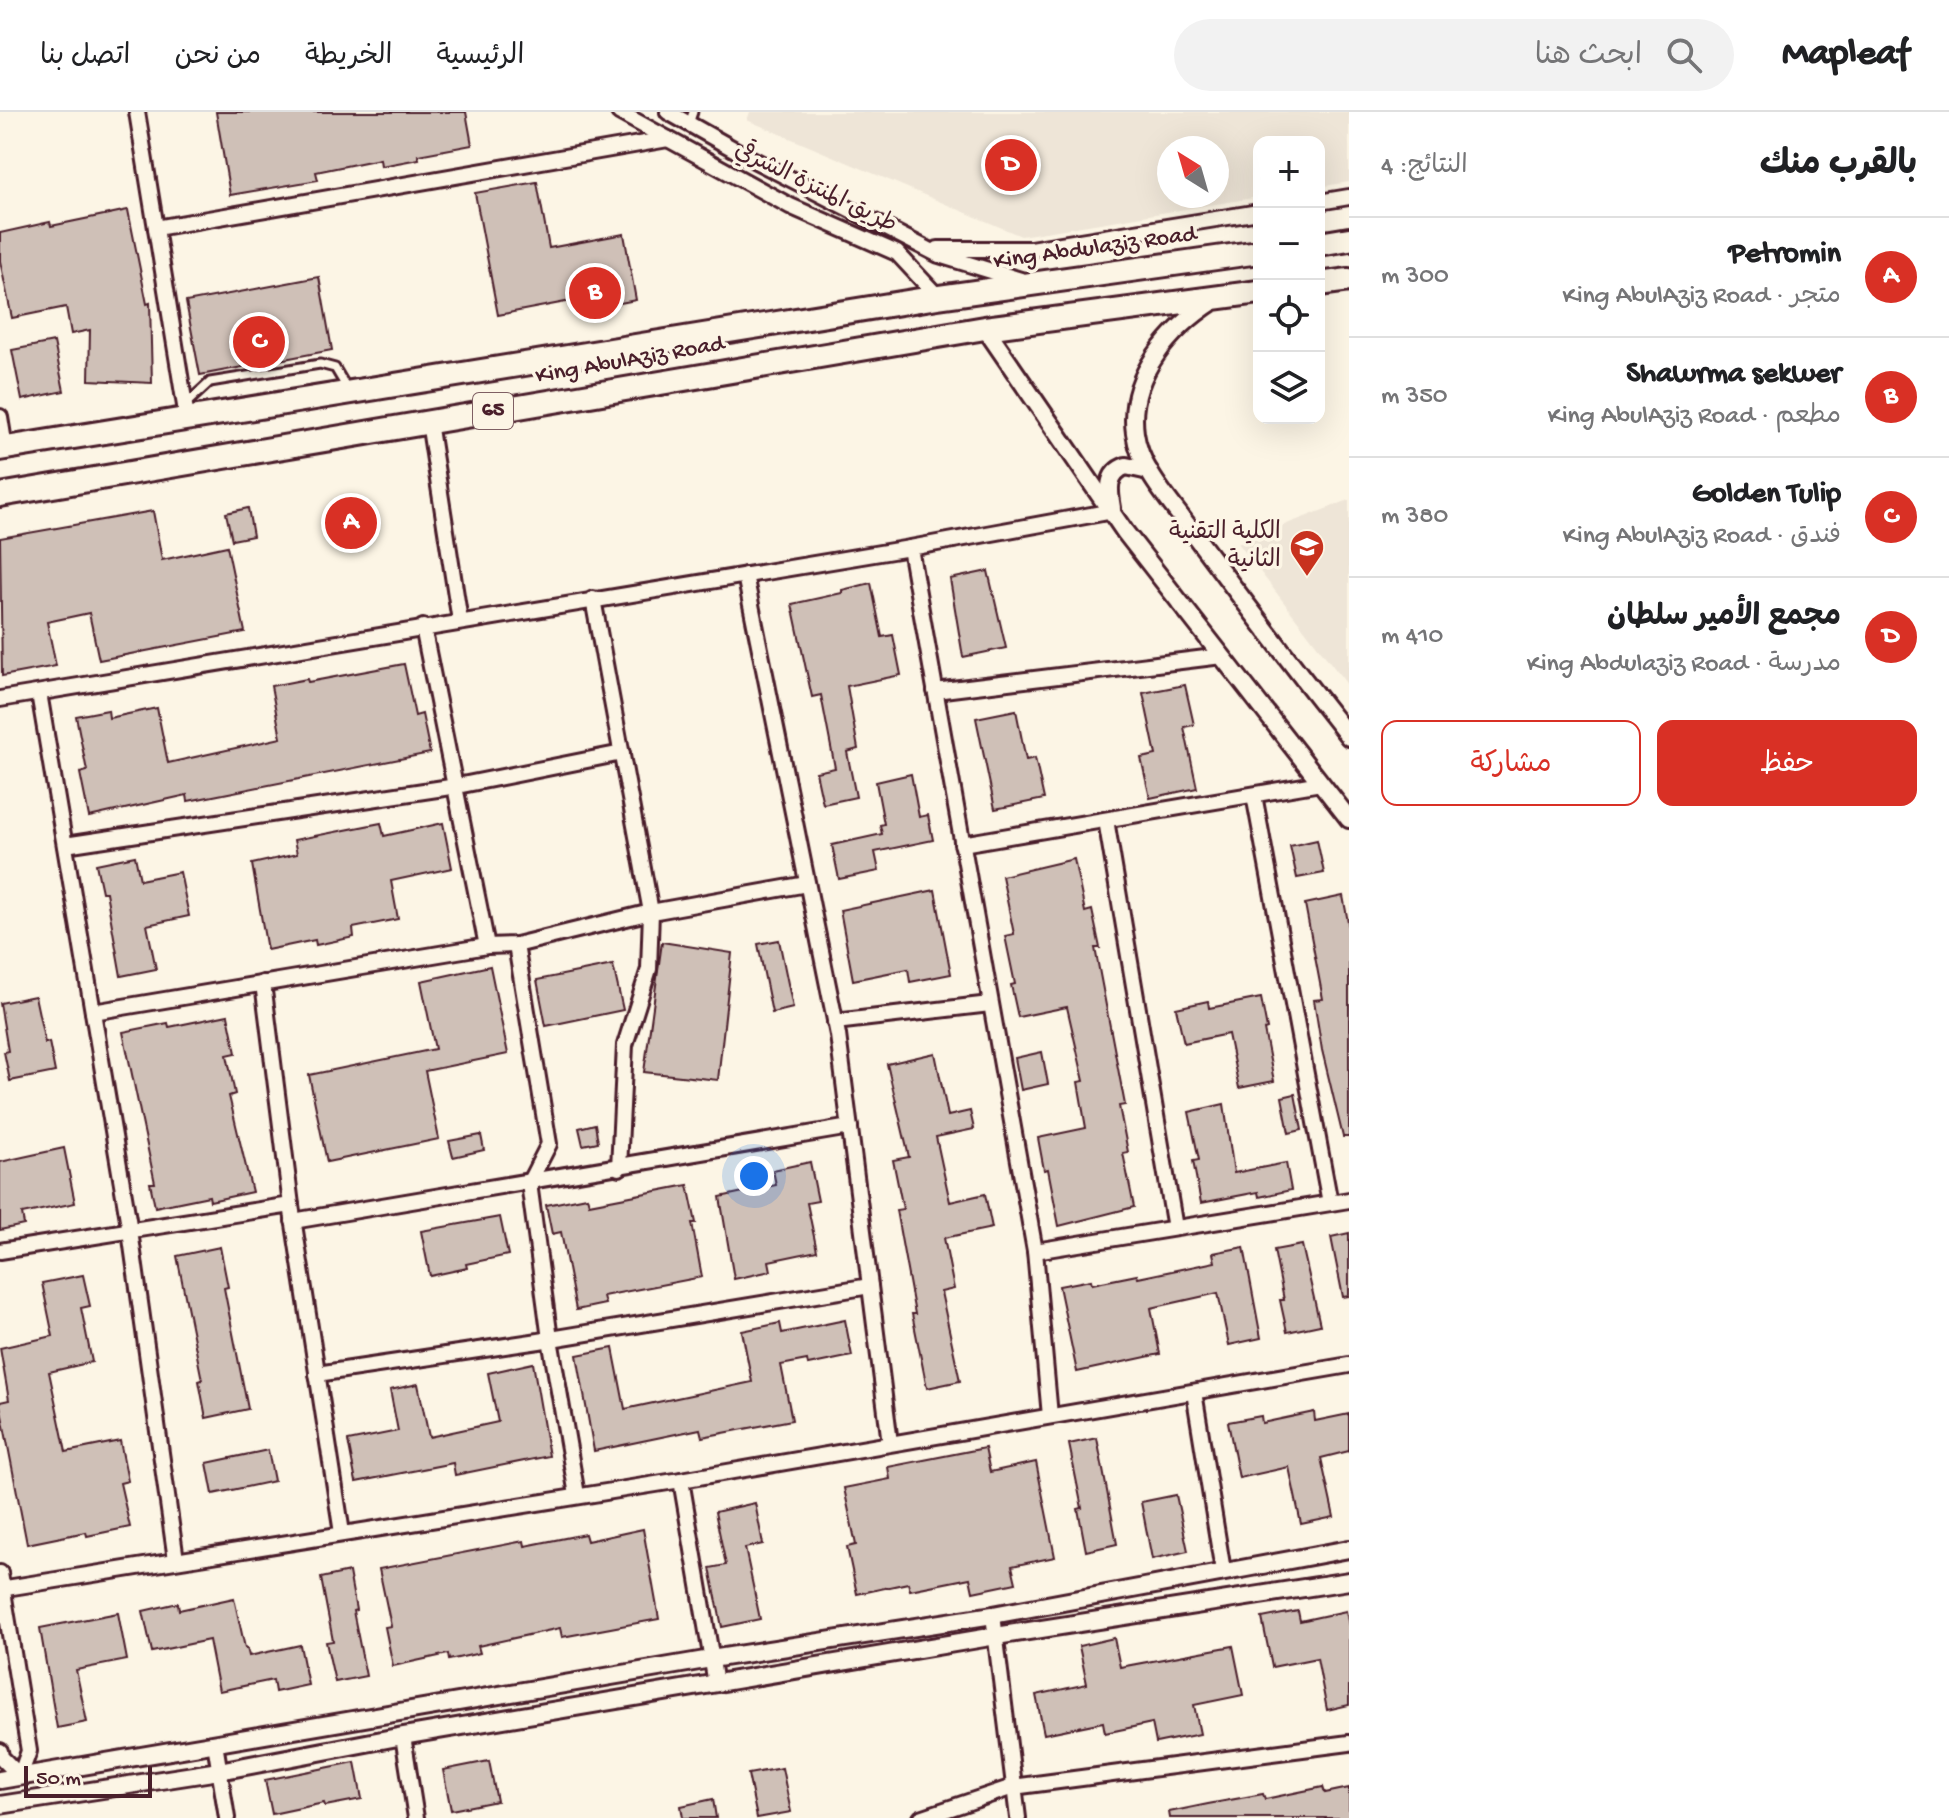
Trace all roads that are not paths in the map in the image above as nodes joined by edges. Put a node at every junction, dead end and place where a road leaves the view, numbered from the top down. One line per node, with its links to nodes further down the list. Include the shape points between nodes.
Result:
1 (137, 112): 9 (street)
2 (619, 112): 5 (street, طريق المنتزة الشرقي)
3 (668, 112): 4 (street)
4 (691, 118): 12 (street, via 759,163)
5 (668, 139): 9 (street); 18 (street, طريق المنتزة الشرقي, via 790,206 897,253)
6 (1349, 197): 7 (street)
7 (1325, 201)
8 (1253, 213): 12 (street, via 1030,249)
9 (156, 228): 22 (street)
10 (1349, 239): 11 (highway)
11 (1325, 243)
12 (929, 249): 16 (street)
13 (1253, 253): 16 (highway, King Abdulaziz Road)
14 (1349, 280): 15 (highway)
15 (1325, 283)
16 (1032, 284): 18 (highway, King Abdulaziz Road)
17 (1253, 293): 19 (highway)
18 (938, 297): 21 (highway, King AbulAziz Road / 65)
19 (1220, 297): 20 (highway); 26 (street, via 1169,335 1149,366 1134,416 1135,436)
20 (985, 328): 24 (highway, King AbulAziz Road / 65); 28 (street)
21 (349, 392): 22 (highway, King AbulAziz Road / 65); 22 (lane, via 335,368 320,364 210,382)
22 (186, 412): 25 (highway, King AbulAziz Road / 65)
23 (0, 417): 25 (street)
24 (429, 422): 27 (highway, King AbulAziz Road / 65); 32 (street)
25 (3, 449)
26 (1149, 471): 28 (street, via 1126,466 1113,474); 38 (street)
27 (0, 495)
28 (1113, 511): 29 (street); 34 (street)
29 (910, 548): 30 (street); 35 (street)
30 (745, 575): 31 (street); 47 (street)
31 (593, 599): 32 (street); 39 (street)
32 (460, 621): 33 (street)
33 (423, 627): 36 (street); 41 (street)
34 (1222, 656): 35 (street); 40 (street)
35 (935, 691): 45 (street)
36 (39, 693): 37 (street); 46 (street)
37 (0, 699)
38 (1349, 737)
39 (622, 753): 41 (street); 48 (street)
40 (1321, 783): 42 (street); 43 (street)
41 (457, 786): 46 (street); 50 (street)
42 (1254, 795): 44 (street); 59 (street)
43 (1349, 819)
44 (1106, 820): 45 (street); 62 (street)
45 (962, 844): 52 (street)
46 (65, 845): 53 (street)
47 (807, 884): 48 (street); 54 (street)
48 (651, 912): 49 (street); 56 (street, via 649,969 625,1045)
49 (516, 945): 50 (street); 57 (street, via 549,1144)
50 (487, 946): 51 (street)
51 (263, 983): 53 (street); 60 (street)
52 (990, 1004): 54 (street); 65 (street)
53 (93, 1012): 63 (street)
54 (835, 1022): 55 (street)
55 (850, 1127): 56 (street); 66 (street)
56 (619, 1168): 57 (street)
57 (529, 1183): 61 (street); 67 (street)
58 (1349, 1200): 59 (street)
59 (1330, 1203): 62 (street)
60 (291, 1205): 61 (street); 63 (street)
61 (293, 1221): 69 (street)
62 (1175, 1228): 65 (street)
63 (130, 1231): 64 (street); 77 (street)
64 (0, 1251)
65 (1035, 1251): 71 (street)
66 (870, 1286): 67 (street); 72 (street)
67 (550, 1339): 69 (street); 74 (street)
68 (1349, 1365): 70 (street)
69 (317, 1374): 75 (street)
70 (1194, 1392): 71 (street); 78 (street)
71 (1050, 1416): 72 (street)
72 (890, 1443): 73 (street)
73 (681, 1480): 74 (street); 83 (street)
74 (577, 1495): 75 (street)
75 (342, 1533): 77 (street)
76 (1349, 1549): 78 (street)
77 (176, 1560): 80 (street)
78 (1223, 1571): 81 (street)
79 (1349, 1581): 82 (street)
80 (1, 1583): 90 (street, via 29,1751)
81 (993, 1615): 82 (street); 83 (street)
82 (996, 1636): 84 (street); 92 (street)
83 (711, 1659): 84 (street); 86 (street)
84 (716, 1684): 85 (street)
85 (403, 1736): 89 (street); 95 (street)
86 (215, 1743): 89 (street); 90 (street)
87 (1349, 1743): 92 (street)
88 (0, 1751): 90 (street)
89 (219, 1771): 93 (street); 94 (street)
90 (20, 1776): 91 (street)
91 (0, 1780)
92 (1013, 1787): 96 (street); 97 (street)
93 (0, 1805)
94 (227, 1818)
95 (416, 1818)
96 (921, 1818)
97 (1018, 1818)

